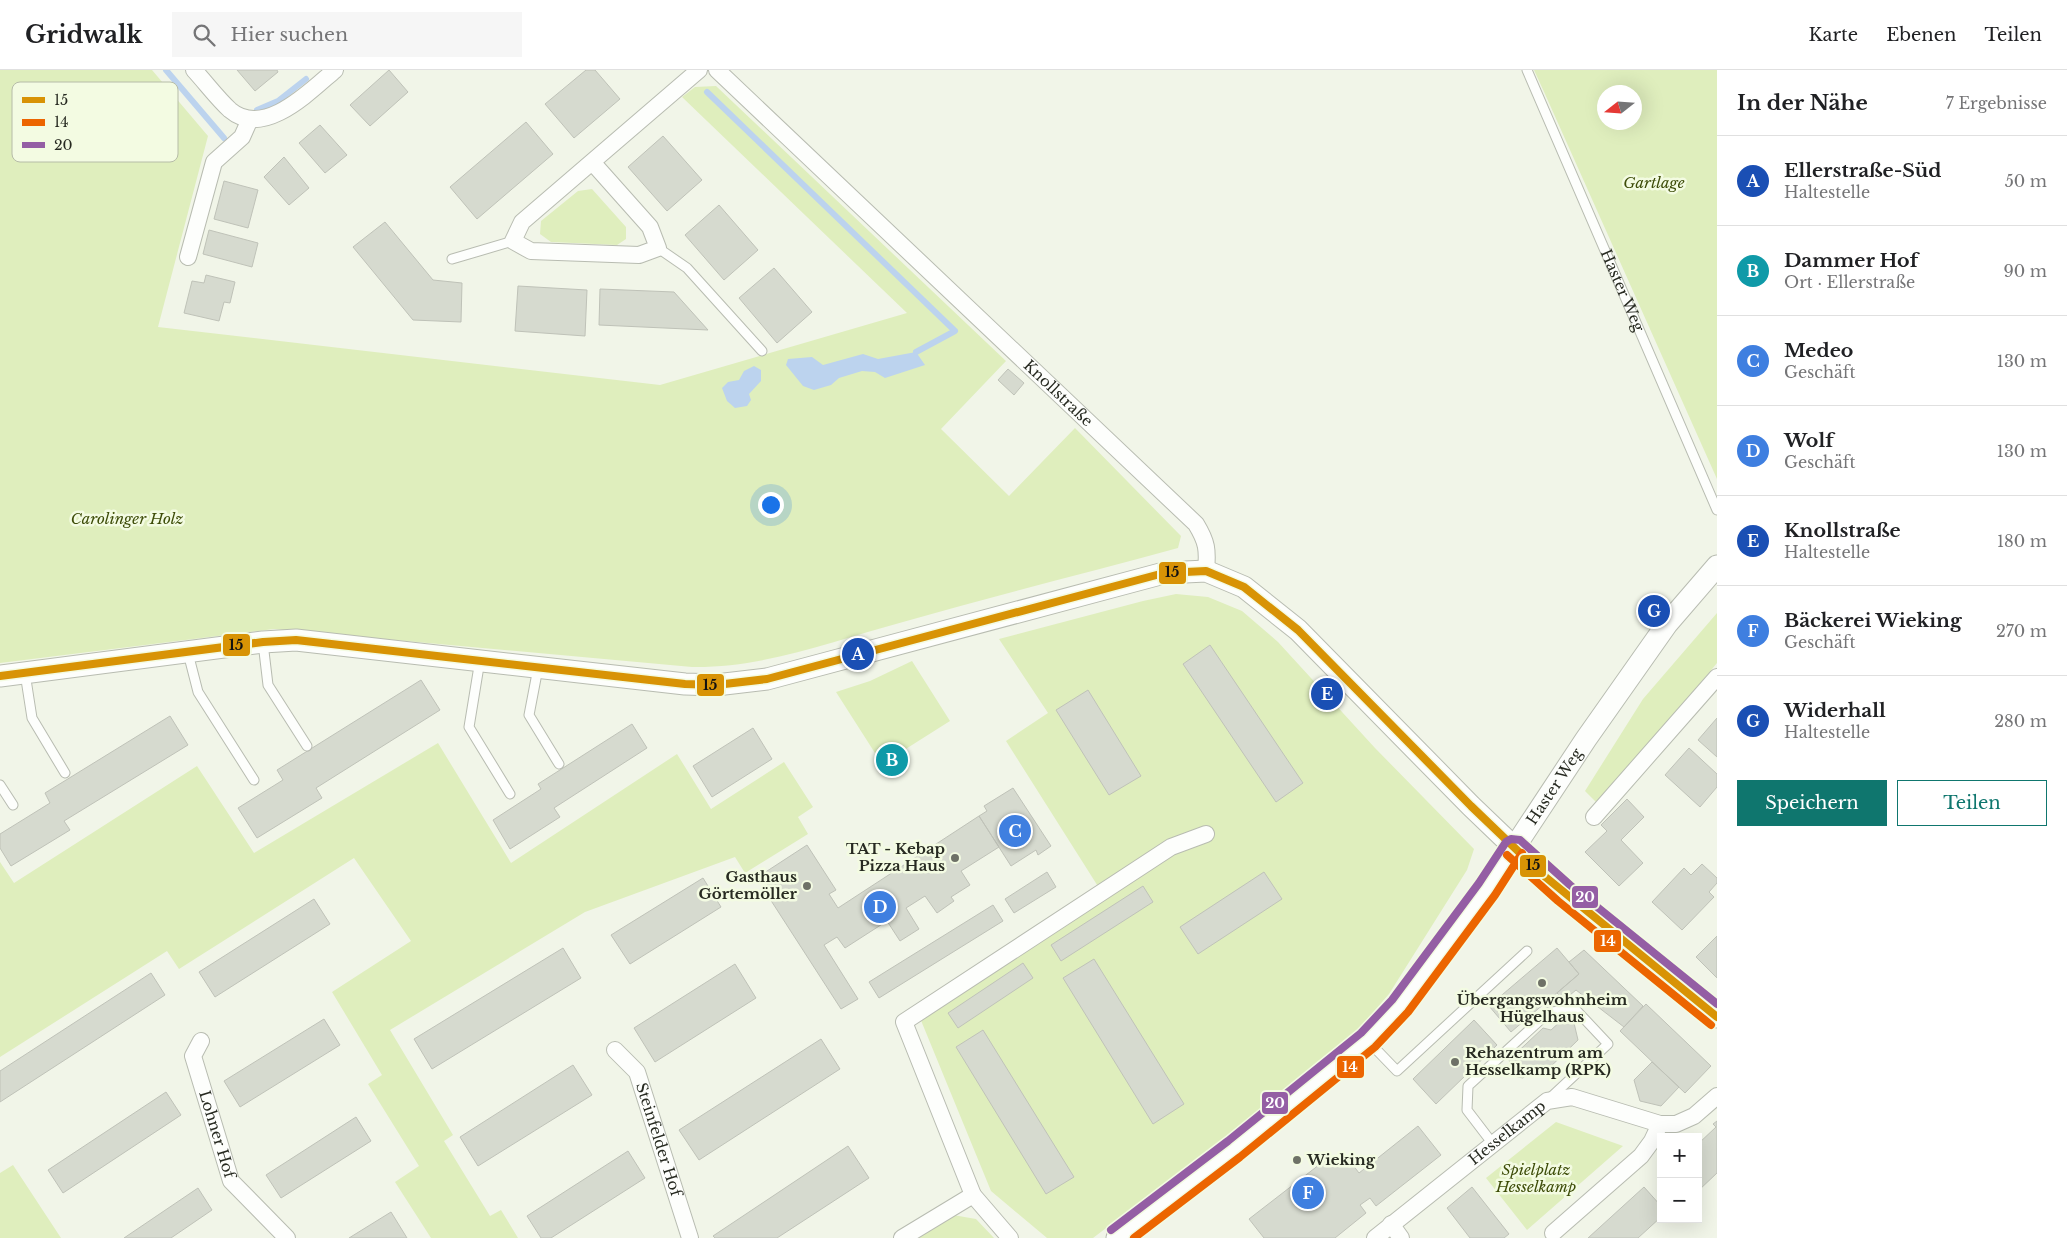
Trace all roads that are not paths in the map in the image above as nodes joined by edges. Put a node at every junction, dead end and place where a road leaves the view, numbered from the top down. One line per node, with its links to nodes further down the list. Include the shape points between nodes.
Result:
1 (194, 70): 6 (street, via 232,111)
2 (335, 70): 6 (street, via 274,115)
3 (699, 70): 7 (street)
4 (716, 70): 15 (street, Knollstraße, via 1196,524 1206,540)
5 (1527, 70): 13 (lane, Haster Weg)
6 (250, 119): 10 (street, via 242,137 214,162)
7 (593, 163): 8 (street, via 522,222); 9 (street, via 650,227)
8 (513, 241): 9 (street, via 531,251 639,255); 11 (lane)
9 (658, 248): 12 (lane, via 687,268)
10 (188, 257)
11 (452, 259)
12 (762, 351)
13 (1717, 510)
14 (1717, 566): 32 (street, Haster Weg, via 1667,624)
15 (1206, 571): 19 (street, via 1164,573 741,684 685,684); 32 (street, via 1244,587 1298,630)
16 (263, 642): 17 (street); 18 (street, via 296,640); 23 (lane, via 268,685)
17 (188, 652): 20 (street); 26 (lane, via 198,692)
18 (480, 660): 19 (street); 28 (lane, via 469,727)
19 (538, 667): 24 (lane, via 529,715)
20 (25, 673): 21 (street); 25 (lane, via 32,718)
21 (0, 676)
22 (1717, 677): 30 (street)
23 (307, 746)
24 (559, 764)
25 (65, 773)
26 (254, 780)
27 (0, 785): 29 (lane)
28 (510, 794)
29 (13, 805)
30 (1594, 817)
31 (1206, 834): 42 (street, via 1172,847 904,1022)
32 (1514, 848): 34 (street, via 1564,893); 35 (street, Haster Weg, via 1400,1006)
33 (1527, 951): 35 (lane, via 1397,1071)
34 (1717, 1017)
35 (1368, 1040): 49 (street, Haster Weg, via 1234,1149)
36 (200, 1041): 45 (street, Lohner Hof, via 193,1056 231,1181)
37 (615, 1050): 46 (street, Steinfelder Hof, via 637,1072)
38 (1717, 1096): 40 (street, Hesselkamp, via 1694,1116 1676,1124)
39 (1547, 1101): 40 (street, Hesselkamp, via 1572,1097); 41 (street, Hesselkamp); 41 (lane, via 1608,1044 1576,1010 1549,1012 1468,1086 1467,1110)
40 (1660, 1124): 44 (street, via 1641,1156)
41 (1493, 1144): 43 (street, Hesselkamp)
42 (973, 1195): 47 (street); 48 (street)
43 (1391, 1224): 50 (street, Hesselkamp); 51 (street)
44 (1552, 1233)
45 (287, 1238)
46 (690, 1238)
47 (902, 1238)
48 (1010, 1238)
49 (1117, 1238)
50 (1375, 1238)
51 (1401, 1238)

